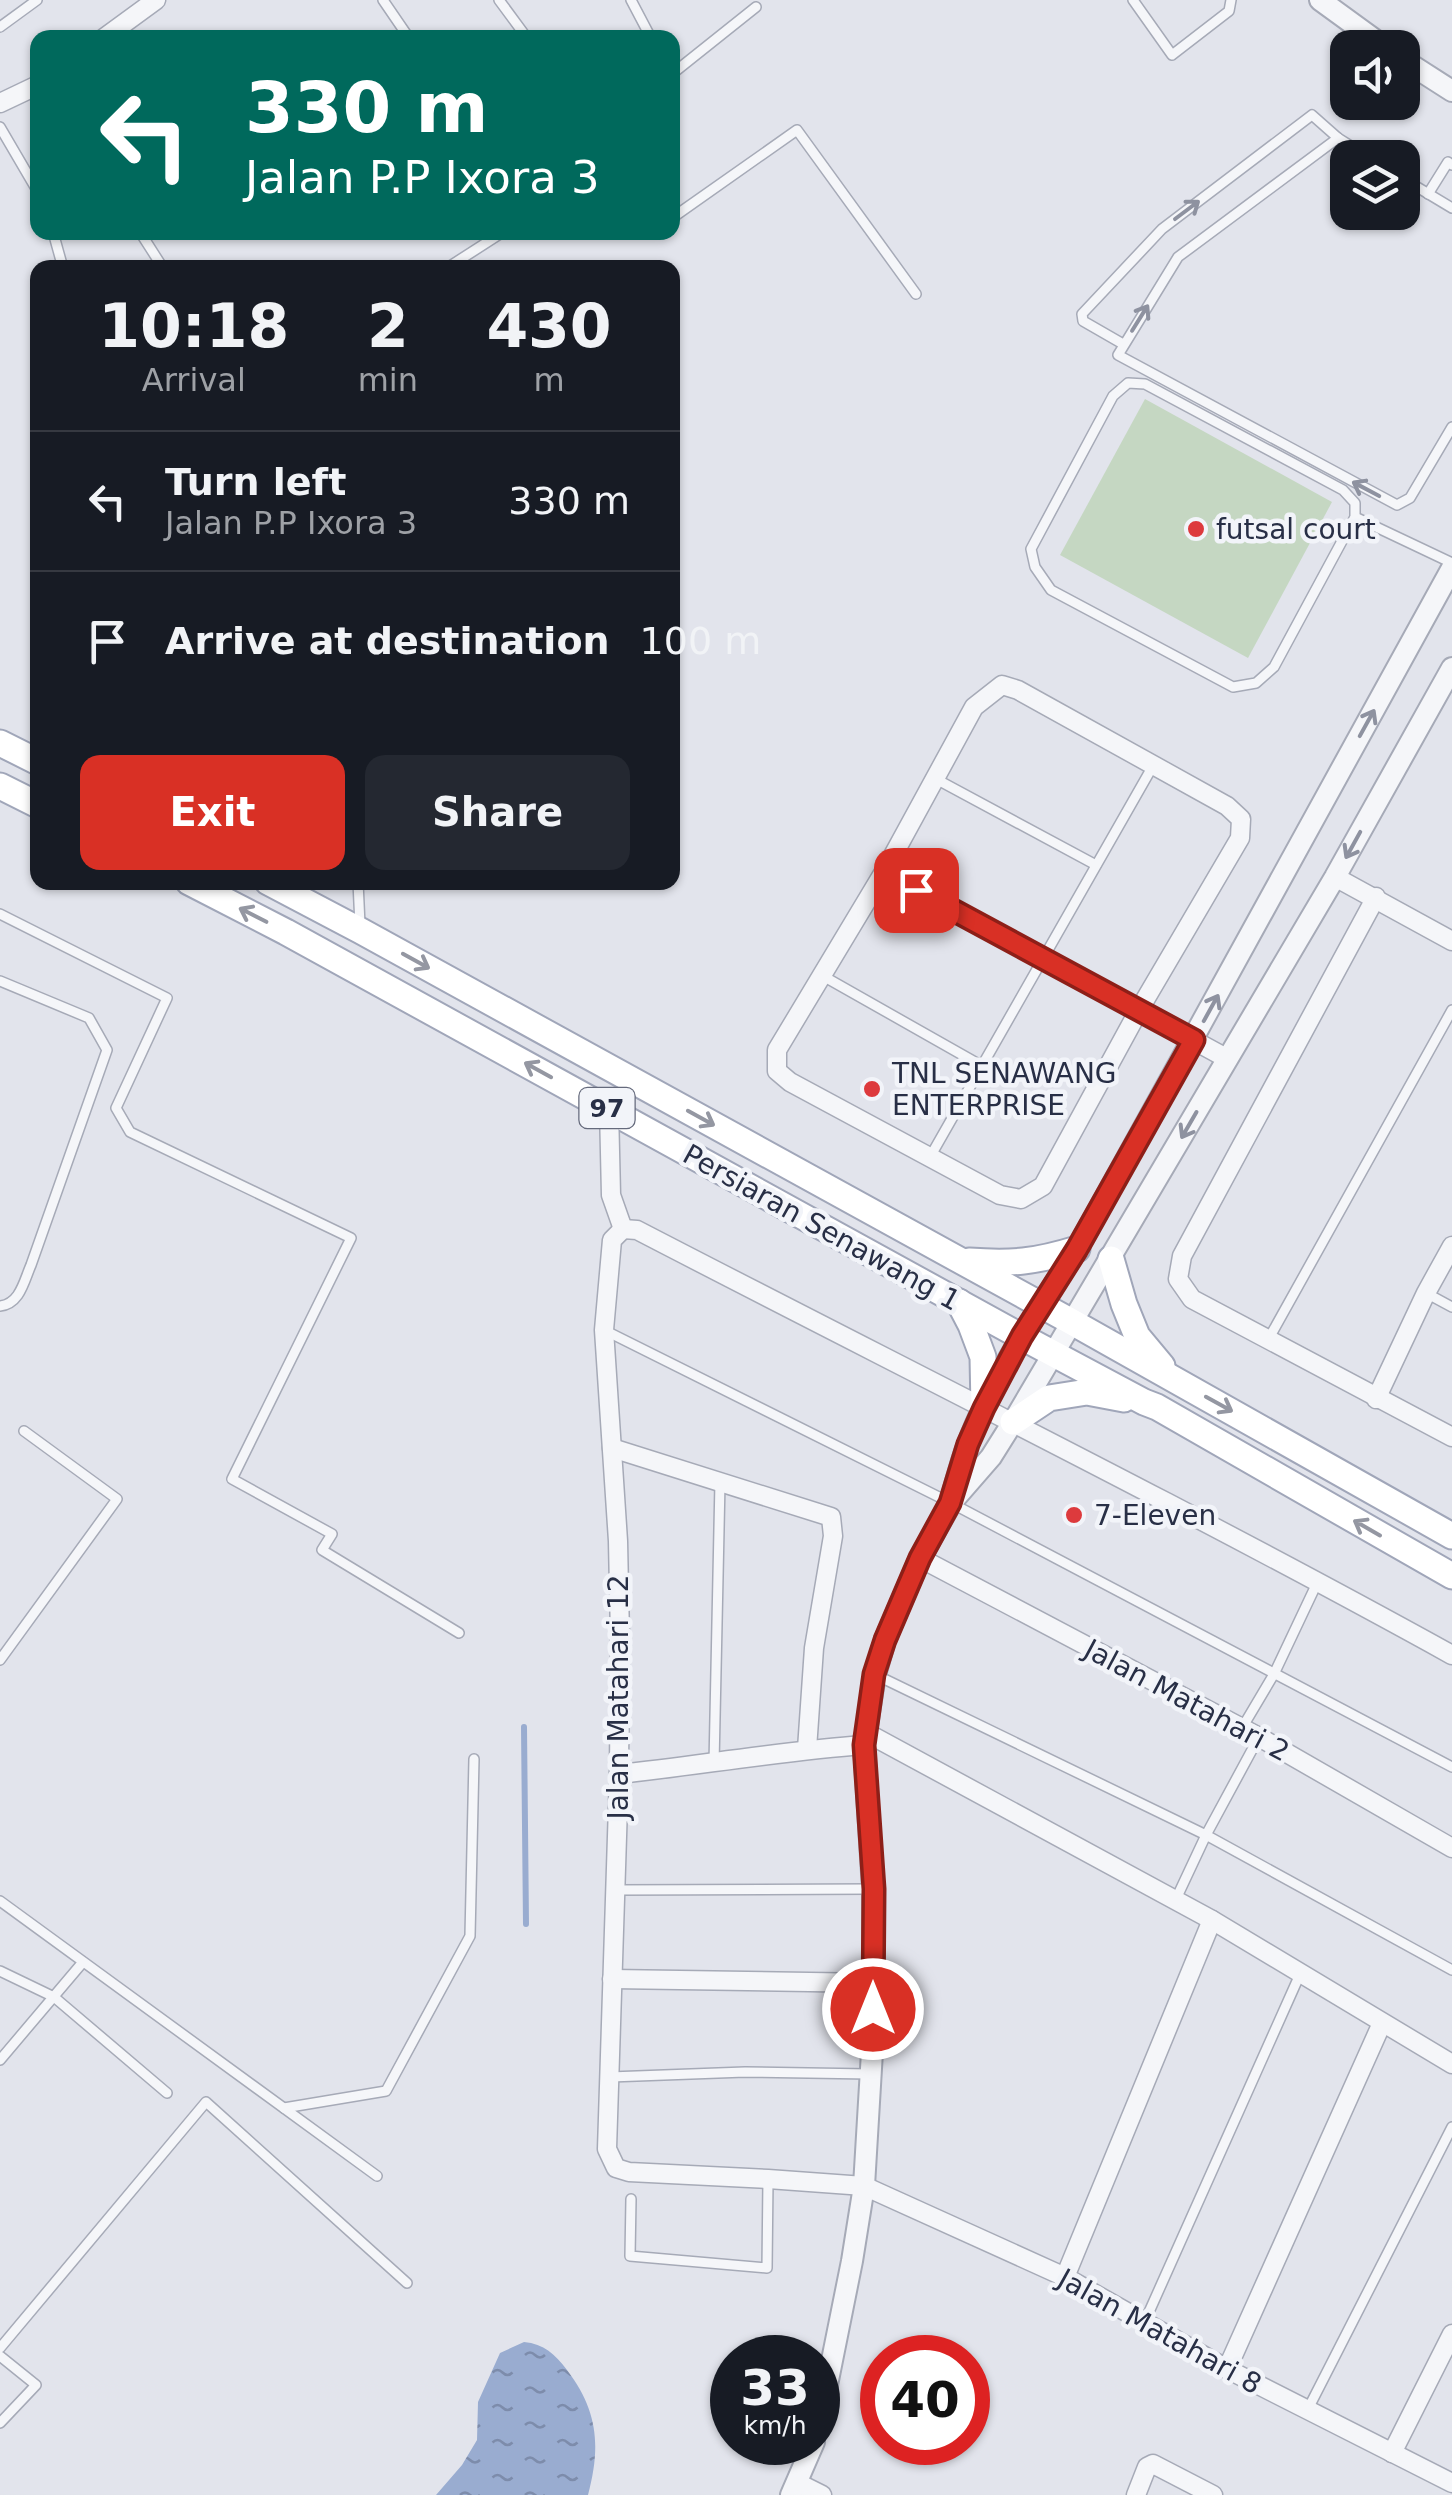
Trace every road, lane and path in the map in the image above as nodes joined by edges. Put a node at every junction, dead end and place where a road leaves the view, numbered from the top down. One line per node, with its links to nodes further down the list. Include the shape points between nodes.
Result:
1 (37, 0): 11 (lane)
2 (156, 0): 12 (street)
3 (383, 0): 13 (lane)
4 (499, 0): 14 (lane)
5 (620, 0): 9 (lane)
6 (1132, 0): 7 (lane, via 1172,55 1228,11)
7 (1231, 0)
8 (1320, 0): 16 (street)
9 (631, 1): 15 (lane)
10 (756, 7): 17 (lane)
11 (0, 26)
12 (115, 30)
13 (404, 30)
14 (521, 30)
15 (647, 30)
16 (1361, 30)
17 (680, 68)
18 (1420, 71): 20 (street)
19 (30, 89): 21 (street)
20 (1452, 91)
21 (0, 103)
22 (0, 127): 26 (lane)
23 (1338, 138): 24 (lane); 34 (lane, one-way to 23, via 1178,257); 34 (lane, one-way to 23, via 1083,321 1082,314 1162,228 1312,115)
24 (1341, 140)
25 (1452, 164): 28 (lane)
26 (30, 178)
27 (1420, 189): 28 (lane)
28 (1428, 194): 29 (lane)
29 (1452, 208)
30 (680, 212): 33 (lane, via 798,130)
31 (491, 240): 32 (lane)
32 (460, 260)
33 (916, 294)
34 (1123, 344): 35 (lane, one-way to 34, via 1410,498 1396,506 1120,357)
35 (1452, 427)
36 (1355, 517): 36 (lane, via 1274,667 1256,682 1233,686 1051,590 1031,549 1113,396 1128,383 1145,384 1343,490 1356,504); 37 (lane)
37 (1452, 566): 60 (street, one-way to 37)
38 (1452, 668): 47 (street, one-way to 47)
39 (0, 743): 40 (main road)
40 (30, 758)
41 (1154, 764): 42 (street, via 1002,685 974,708); 45 (lane); 58 (street, via 1242,819 1240,838)
42 (936, 779): 45 (lane); 46 (street)
43 (0, 786): 44 (main road)
44 (30, 801)
45 (1096, 865): 55 (lane)
46 (884, 872): 55 (street); 56 (street)
47 (1335, 877): 51 (street); 61 (street)
48 (205, 890): 63 (main road, Persiaran Senawang 1 / 97, one-way to 48)
49 (283, 890): 53 (main road, Persiaran Senawang 1 / 97)
50 (358, 890): 53 (lane)
51 (1376, 897): 54 (street); 78 (street, via 1182,1256 1178,1279 1192,1299)
52 (0, 914): 94 (lane, via 167,998 116,1108 130,1132 351,1238 232,1479 332,1534 322,1550)
53 (361, 931): 69 (main road, Persiaran Senawang 1 / 97, one-way to 69)
54 (1452, 941)
55 (1043, 958): 58 (street); 62 (lane)
56 (822, 975): 62 (lane); 64 (street, via 777,1050 777,1072)
57 (0, 981): 73 (lane, via 89,1018 107,1050 24,1282 17,1298)
58 (1139, 1010): 60 (street); 64 (street, via 1043,1186 1021,1199 1000,1195)
59 (1452, 1010): 78 (lane)
60 (1194, 1040): 61 (street); 67 (street)
61 (1228, 1058): 68 (street, one-way to 68)
62 (982, 1066): 64 (lane)
63 (609, 1109): 65 (street, via 612,1196); 71 (main road, Persiaran Senawang 1 / 97)
64 (930, 1157)
65 (623, 1229): 76 (street, Jalan Matahari 12, via 612,1240); 83 (street, via 637,1230)
66 (1452, 1246): 70 (street)
67 (1077, 1249): 69 (main road, via 1012,1264); 72 (street)
68 (1111, 1259): 75 (street); 80 (main road, via 1137,1336)
69 (959, 1260): 72 (main road, Persiaran Senawang 1 / 97)
70 (1426, 1294): 74 (lane); 81 (street)
71 (959, 1302): 77 (main road, Persiaran Senawang 1 / 97); 83 (main road, via 983,1357)
72 (1041, 1305): 75 (main road, Persiaran Senawang 1 / 97); 77 (street)
73 (0, 1306)
74 (1452, 1308)
75 (1072, 1322): 79 (street); 80 (main road, Persiaran Senawang 1 / 97)
76 (604, 1330): 87 (street, Jalan Matahari 12); 89 (lane)
77 (1022, 1336): 79 (main road, Persiaran Senawang 1 / 97); 83 (street)
78 (1268, 1340): 81 (street)
79 (1054, 1352): 82 (main road, Persiaran Senawang 1 / 97); 84 (street)
80 (1170, 1377): 90 (main road, Persiaran Senawang 1 / 97, one-way to 90)
81 (1376, 1398): 86 (street)
82 (1144, 1402): 84 (main road, via 1087,1392 1049,1398); 92 (main road, Persiaran Senawang 1 / 97, one-way to 82)
83 (984, 1408): 84 (street); 89 (street)
84 (1014, 1422): 89 (street); 93 (street)
85 (24, 1431): 96 (lane, via 117,1499)
86 (1452, 1437)
87 (612, 1448): 88 (street); 105 (street, Jalan Matahari 12)
88 (720, 1482): 101 (street, via 831,1517); 103 (lane)
89 (950, 1503): 91 (street); 98 (lane)
90 (1452, 1536)
91 (920, 1558): 97 (street); 99 (street, Jalan Matahari 2)
92 (1452, 1576)
93 (1318, 1581): 95 (street); 98 (lane)
94 (459, 1633)
95 (1452, 1655)
96 (0, 1660)
97 (874, 1674): 100 (street); 106 (lane)
98 (1274, 1674): 99 (lane); 104 (lane)
99 (1250, 1732): 106 (lane); 107 (street, Jalan Matahari 2)
100 (865, 1739): 101 (street); 108 (street); 110 (street)
101 (808, 1750): 103 (street)
102 (474, 1759): 126 (lane, via 470,1936 386,2091)
103 (714, 1764): 105 (street)
104 (1452, 1767)
105 (619, 1774): 109 (street, Jalan Matahari 12)
106 (1206, 1835): 110 (lane); 114 (lane)
107 (1452, 1848)
108 (874, 1889): 109 (lane); 118 (street)
109 (616, 1890): 117 (street, Jalan Matahari 12)
110 (1175, 1900): 112 (street)
111 (0, 1901): 113 (lane)
112 (1212, 1920): 116 (street); 132 (street)
113 (84, 1962): 119 (lane); 126 (lane)
114 (1452, 1970)
115 (0, 1971): 119 (lane)
116 (1301, 1972): 120 (street); 134 (lane)
117 (612, 1979): 118 (street); 124 (street, Jalan Matahari 12)
118 (872, 1983): 123 (street)
119 (54, 1996): 121 (lane); 125 (lane)
120 (1382, 2023): 122 (street); 139 (street)
121 (0, 2060)
122 (1451, 2061)
123 (870, 2074): 124 (lane); 130 (street)
124 (610, 2077): 129 (street, Jalan Matahari 12, via 608,2149 616,2168)
125 (166, 2093)
126 (284, 2108): 128 (lane)
127 (1452, 2127): 140 (lane)
128 (377, 2176)
129 (768, 2179): 130 (street); 131 (lane, via 767,2268 630,2256)
130 (864, 2186): 132 (street, Jalan Matahari 8); 136 (street)
131 (630, 2199)
132 (1065, 2277): 134 (street, Jalan Matahari 8)
133 (407, 2283): 137 (lane, via 206,2102)
134 (1144, 2324): 139 (street, Jalan Matahari 8)
135 (1452, 2334): 142 (street)
136 (837, 2335)
137 (0, 2348)
138 (0, 2356): 141 (lane, via 36,2385)
139 (1226, 2369): 140 (street, Jalan Matahari 8)
140 (1306, 2411): 142 (street, Jalan Matahari 8)
141 (0, 2423)
142 (1392, 2453): 144 (street, Jalan Matahari 8)
143 (804, 2465): 145 (street)
144 (1452, 2483)
145 (794, 2489): 146 (street)
146 (822, 2495)
147 (1136, 2495): 148 (street, via 1153,2464)
148 (1212, 2495)

